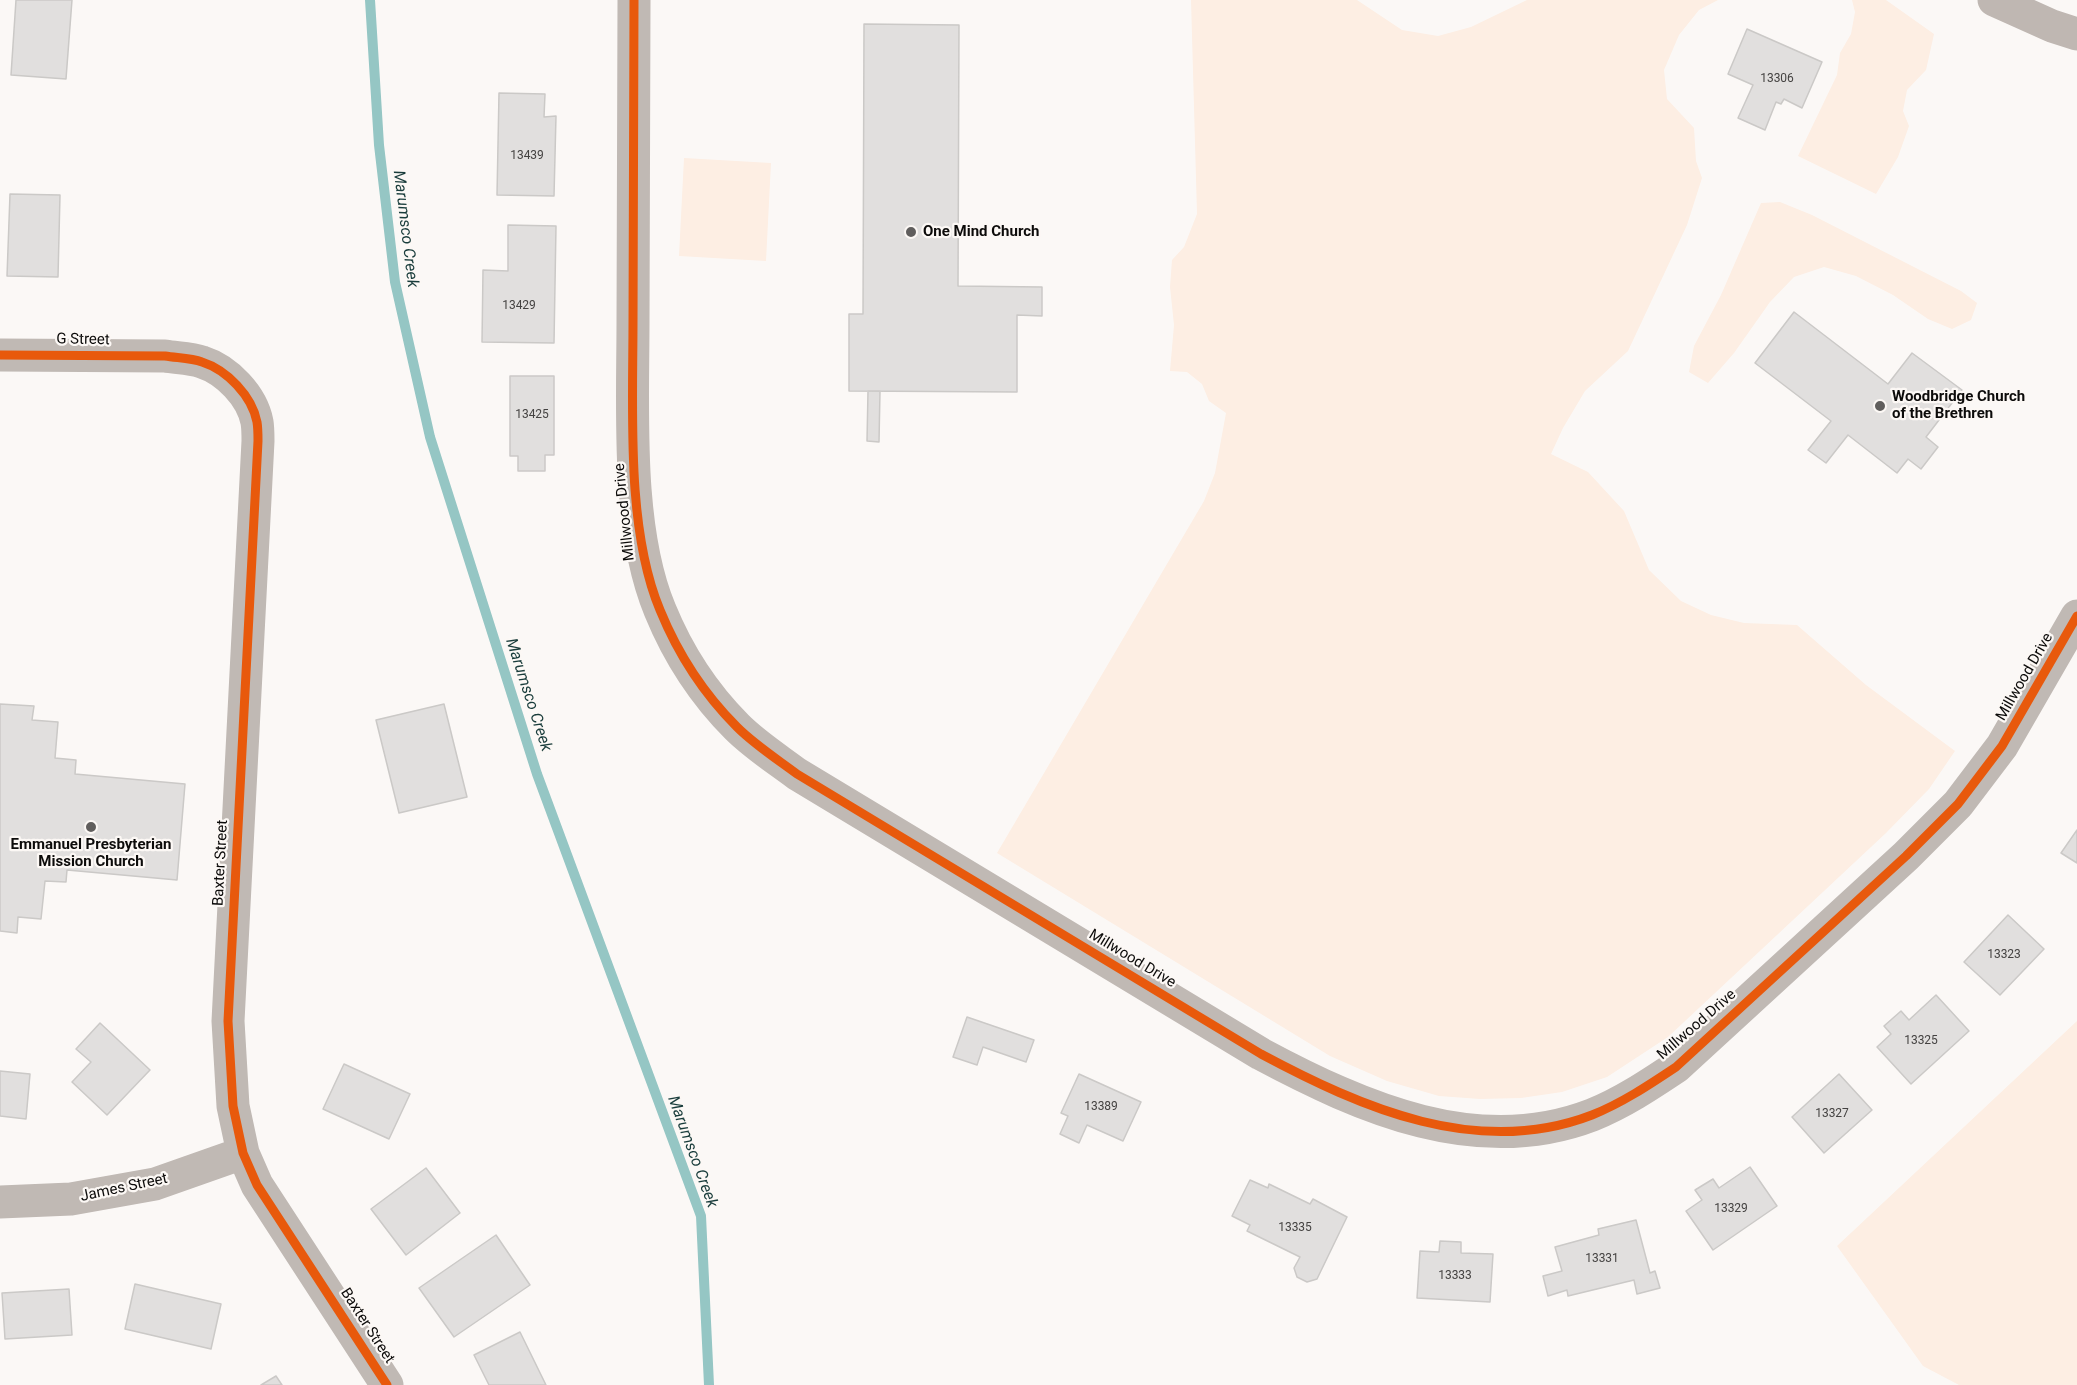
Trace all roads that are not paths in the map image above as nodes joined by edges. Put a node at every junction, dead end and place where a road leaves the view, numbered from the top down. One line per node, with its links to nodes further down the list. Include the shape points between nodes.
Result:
1 (634, 0): 6 (street, Millwood Drive, via 635,484 649,579 687,664 737,728 797,774 1261,1054 1352,1099 1411,1119 1469,1130 1522,1130 1592,1115 1676,1067 1958,804 2002,746)
2 (1994, 0): 3 (main road)
3 (2077, 34)
4 (0, 355): 5 (street, G Street)
5 (165, 356): 7 (street, Baxter Street, via 216,368 241,390 257,422 228,1021 233,1106)
6 (2077, 616)
7 (243, 1153): 8 (street, James Street, via 155,1184 71,1199); 9 (street, Baxter Street, via 257,1185)
8 (0, 1202)
9 (387, 1385)

